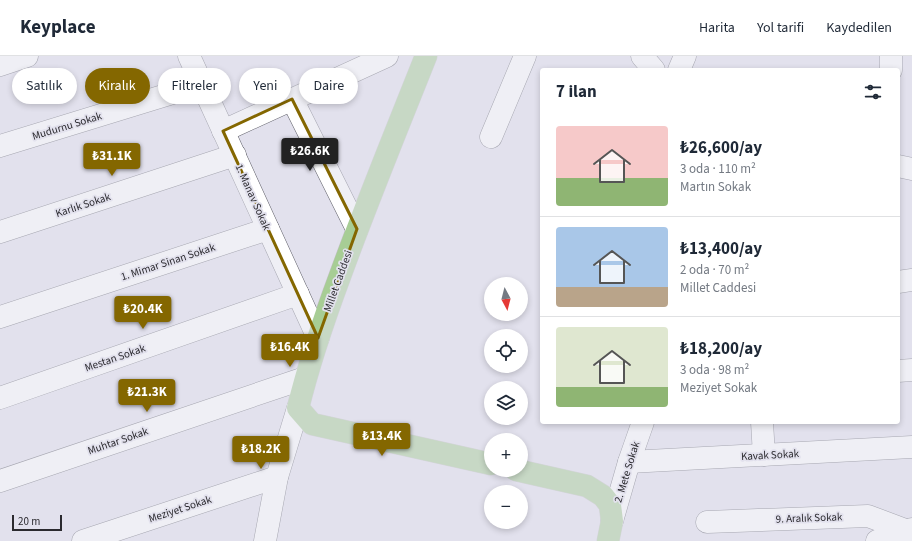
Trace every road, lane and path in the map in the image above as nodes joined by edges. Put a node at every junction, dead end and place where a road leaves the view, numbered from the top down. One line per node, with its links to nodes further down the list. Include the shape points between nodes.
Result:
1 (27, 56): 8 (street)
2 (387, 56): 13 (street)
3 (426, 56): 22 (main road, Millet Caddesi)
4 (525, 56): 16 (street)
5 (642, 56): 10 (street)
6 (686, 56): 11 (street)
7 (196, 58): 9 (street, 1. Manav Sokak)
8 (0, 64)
9 (198, 68)
10 (652, 68)
11 (680, 68)
12 (158, 98): 17 (street, Mudurnu Sokak)
13 (292, 99): 15 (street); 22 (street)
14 (211, 104): 15 (street, 1. Manav Sokak)
15 (223, 131): 18 (street, 1. Manav Sokak)
16 (491, 137)
17 (0, 146)
18 (235, 155): 21 (street, 1. Manav Sokak); 23 (street, Karlık Sokak)
19 (900, 166): 20 (street)
20 (912, 169)
21 (268, 229): 26 (street, 1. Manav Sokak); 27 (street, 1. Mimar Sinan Sokak)
22 (357, 229): 28 (main road, Millet Caddesi)
23 (0, 232)
24 (912, 280): 25 (street)
25 (900, 282)
26 (298, 294): 28 (street, 1. Manav Sokak); 32 (street, Mestan Sokak)
27 (0, 317)
28 (318, 338): 31 (main road, Millet Caddesi)
29 (912, 370): 30 (street)
30 (900, 371)
31 (305, 378): 33 (main road, Millet Caddesi); 42 (street, Muhtar Sokak)
32 (0, 398)
33 (298, 408): 38 (main road, via 312,424); 41 (street)
34 (642, 424): 39 (street, 2. Mete Sokak)
35 (762, 424): 37 (street)
36 (912, 447): 37 (street, Kavak Sokak)
37 (764, 455): 39 (street, Kavak Sokak)
38 (484, 462)
39 (629, 462): 45 (street, 2. Mete Sokak)
40 (528, 473): 45 (main road, via 588,486 603,496 610,505)
41 (277, 477): 46 (street, Meziyet Sokak); 47 (street)
42 (0, 481)
43 (707, 522): 44 (street, 9. Aralık Sokak, via 868,516)
44 (910, 530): 48 (street, 9. Aralık Sokak)
45 (610, 531)
46 (83, 541)
47 (265, 541)
48 (877, 541)

